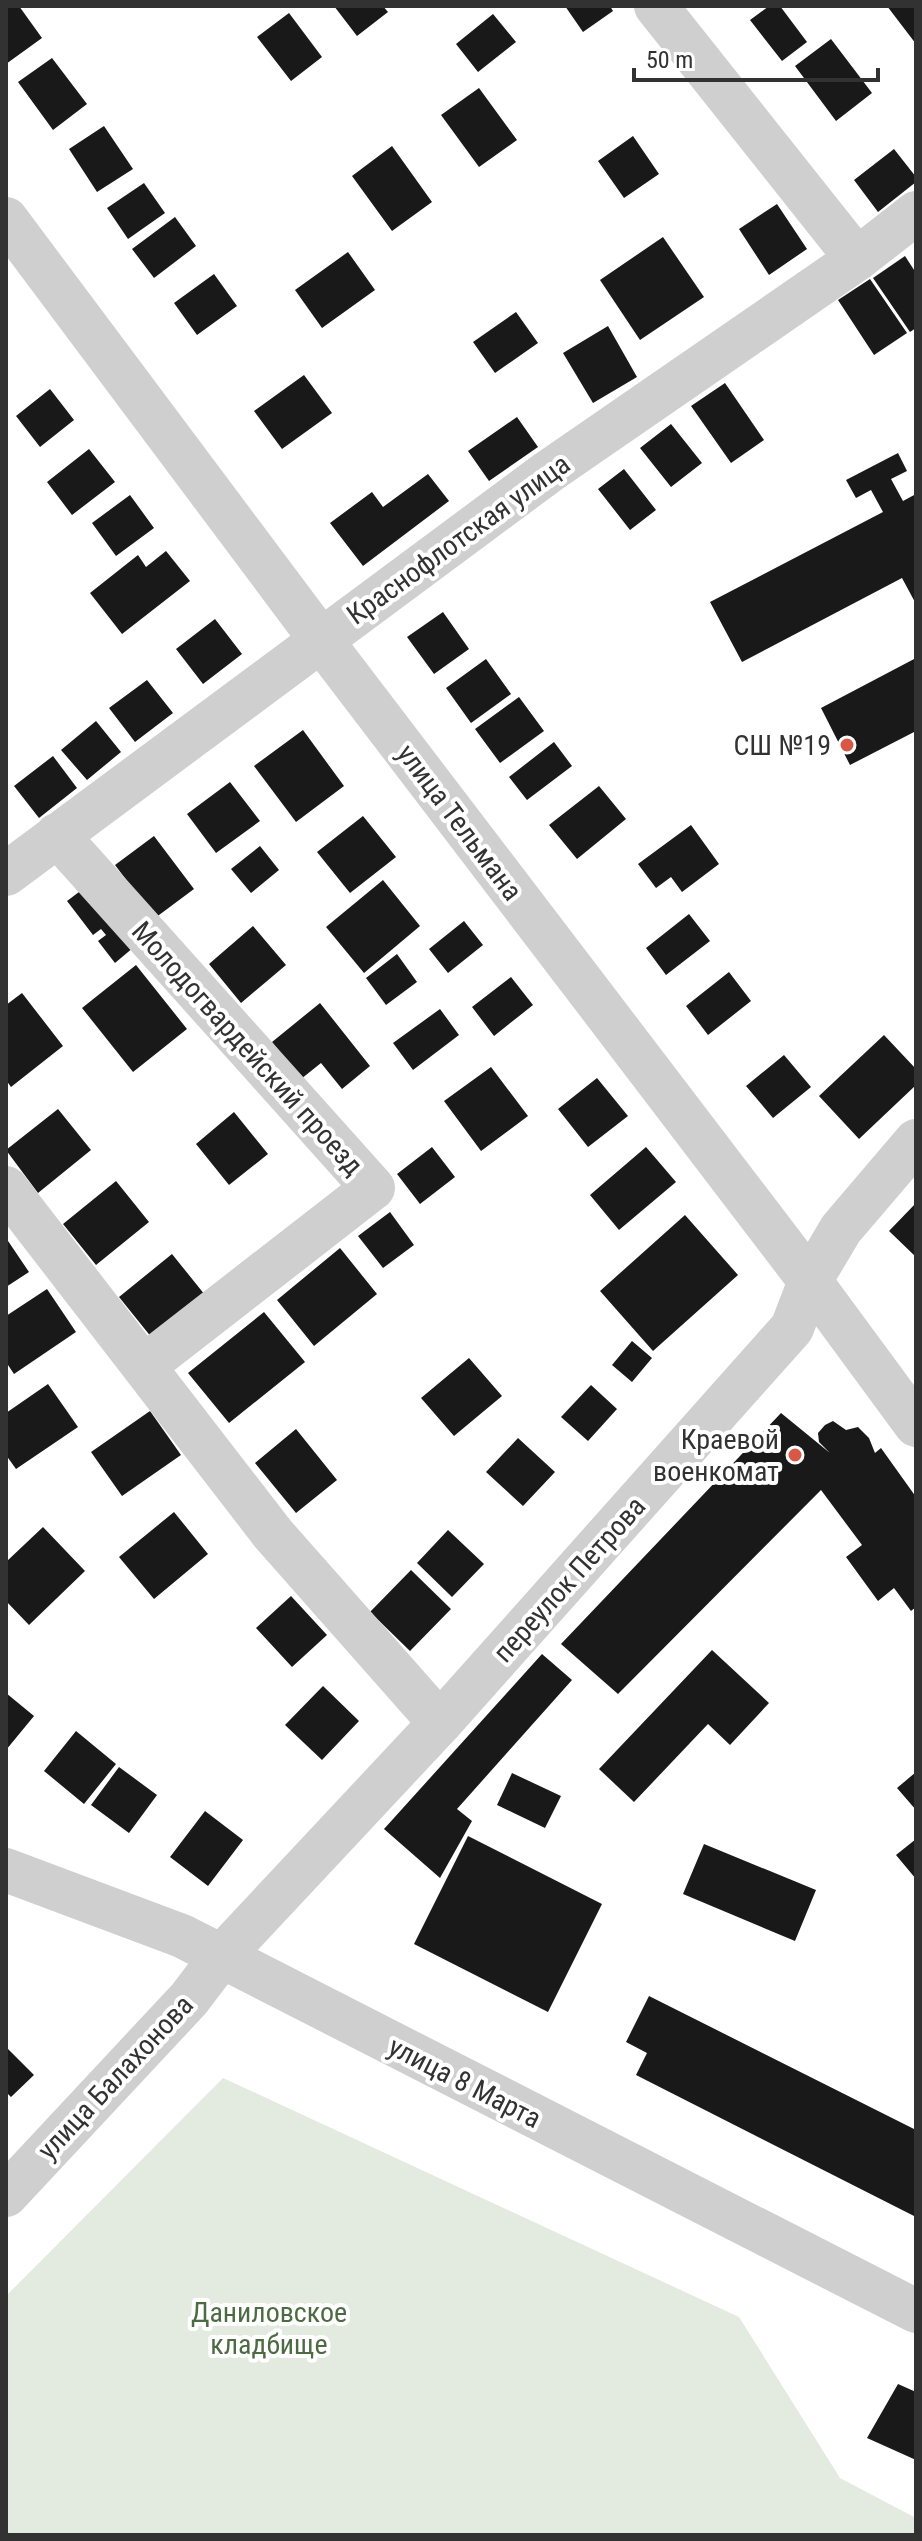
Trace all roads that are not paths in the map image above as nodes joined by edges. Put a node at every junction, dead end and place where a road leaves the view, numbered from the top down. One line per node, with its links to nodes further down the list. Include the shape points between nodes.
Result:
1 (656, 6): 4 (street)
2 (916, 213): 4 (street, Краснофлотская улица)
3 (6, 219): 5 (street, улица Тельмана)
4 (857, 259): 5 (street, Краснофлотская улица, via 548,472)
5 (321, 640): 6 (street, Краснофлотская улица); 10 (street, улица Тельмана)
6 (57, 835): 7 (street, Краснофлотская улица); 11 (street, Молодогвардейский проезд, via 373,1188)
7 (6, 874)
8 (916, 1141): 10 (street, переулок Петрова, via 841,1229)
9 (6, 1188): 11 (street)
10 (810, 1281): 12 (street, улица Тельмана); 13 (street, переулок Петрова, via 792,1328)
11 (144, 1366): 13 (street, via 273,1534)
12 (916, 1425)
13 (440, 1723): 15 (street, переулок Петрова)
14 (6, 1870): 15 (street, улица 8 Марта, via 182,1936)
15 (221, 1957): 16 (street, улица Балахонова, via 189,1999); 17 (street, улица 8 Марта)
16 (6, 2195)
17 (916, 2311)

